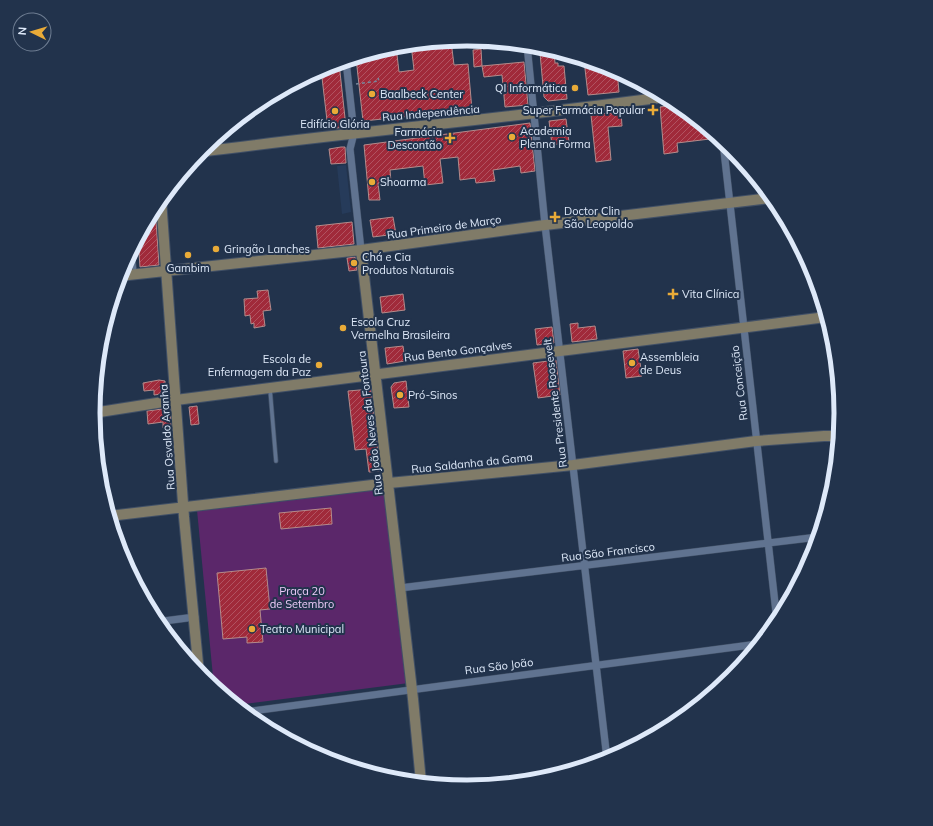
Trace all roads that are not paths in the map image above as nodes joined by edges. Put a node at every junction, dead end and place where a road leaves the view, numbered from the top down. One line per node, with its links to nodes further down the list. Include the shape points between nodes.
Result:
1 (528, 51): 4 (street, Rua Presidente Roosevelt)
2 (346, 66): 5 (street, Rua João Neves da Fontoura)
3 (655, 98): 4 (street, Rua Independência)
4 (534, 114): 5 (street, Rua Independência); 11 (street, Rua Presidente Roosevelt)
5 (354, 133): 6 (street, Rua Independência); 12 (street, Rua João Neves da Fontoura, via 350,149)
6 (210, 151)
7 (724, 151): 9 (street, Rua Conceição)
8 (765, 199): 9 (street, Rua Primeiro de Março)
9 (730, 203): 11 (street, Rua Primeiro de Março); 18 (street, Rua Conceição)
10 (162, 208): 14 (street, Rua Osvaldo Aranha)
11 (546, 225): 12 (street, Rua Primeiro de Março); 19 (street, Rua Presidente Roosevelt)
12 (361, 250): 14 (street, Rua Primeiro de Março); 20 (street, Rua João Neves da Fontoura)
13 (133, 259): 15 (lane)
14 (166, 271): 15 (street, Rua Primeiro de Março); 22 (street, Rua Osvaldo Aranha)
15 (135, 274): 16 (street, Rua Primeiro de Março)
16 (126, 275)
17 (821, 318): 18 (street, Rua Bento Gonçalves)
18 (743, 327): 19 (street, Rua Bento Gonçalves); 25 (street, Rua Conceição)
19 (560, 350): 20 (street, Rua Bento Gonçalves); 27 (street, Rua Presidente Roosevelt)
20 (376, 374): 21 (street, Rua Bento Gonçalves); 28 (street, Rua João Neves da Fontoura)
21 (270, 388): 22 (street, Rua Bento Gonçalves); 26 (lane)
22 (176, 400): 23 (street, Rua Bento Gonçalves); 29 (street, Rua Osvaldo Aranha)
23 (100, 412)
24 (833, 436): 25 (street, Rua Saldanha da Gama)
25 (756, 441): 27 (street, Rua Saldanha da Gama); 32 (street, Rua Conceição)
26 (276, 461)
27 (573, 465): 28 (street, Rua Saldanha da Gama); 33 (street, Rua Presidente Roosevelt)
28 (389, 483): 29 (street, Rua Saldanha da Gama); 34 (street, Rua João Neves da Fontoura)
29 (183, 506): 30 (street, Rua Saldanha da Gama); 36 (street, Rua Osvaldo Aranha)
30 (114, 515)
31 (812, 538): 32 (street, Rua São Francisco)
32 (767, 543): 33 (street, Rua São Francisco); 35 (street, Rua Conceição)
33 (586, 566): 34 (street, Rua São Francisco); 40 (street, Rua Presidente Roosevelt)
34 (400, 588): 41 (street, Rua João Neves da Fontoura)
35 (776, 611)
36 (195, 618): 37 (street); 39 (street, Rua Osvaldo Aranha)
37 (164, 621)
38 (750, 645): 40 (street, Rua São João)
39 (198, 663)
40 (598, 665): 41 (street, Rua São João); 43 (street, Rua Presidente Roosevelt)
41 (412, 689): 42 (street, Rua São João); 44 (street, Rua João Neves da Fontoura)
42 (253, 711)
43 (606, 752)
44 (421, 777)

